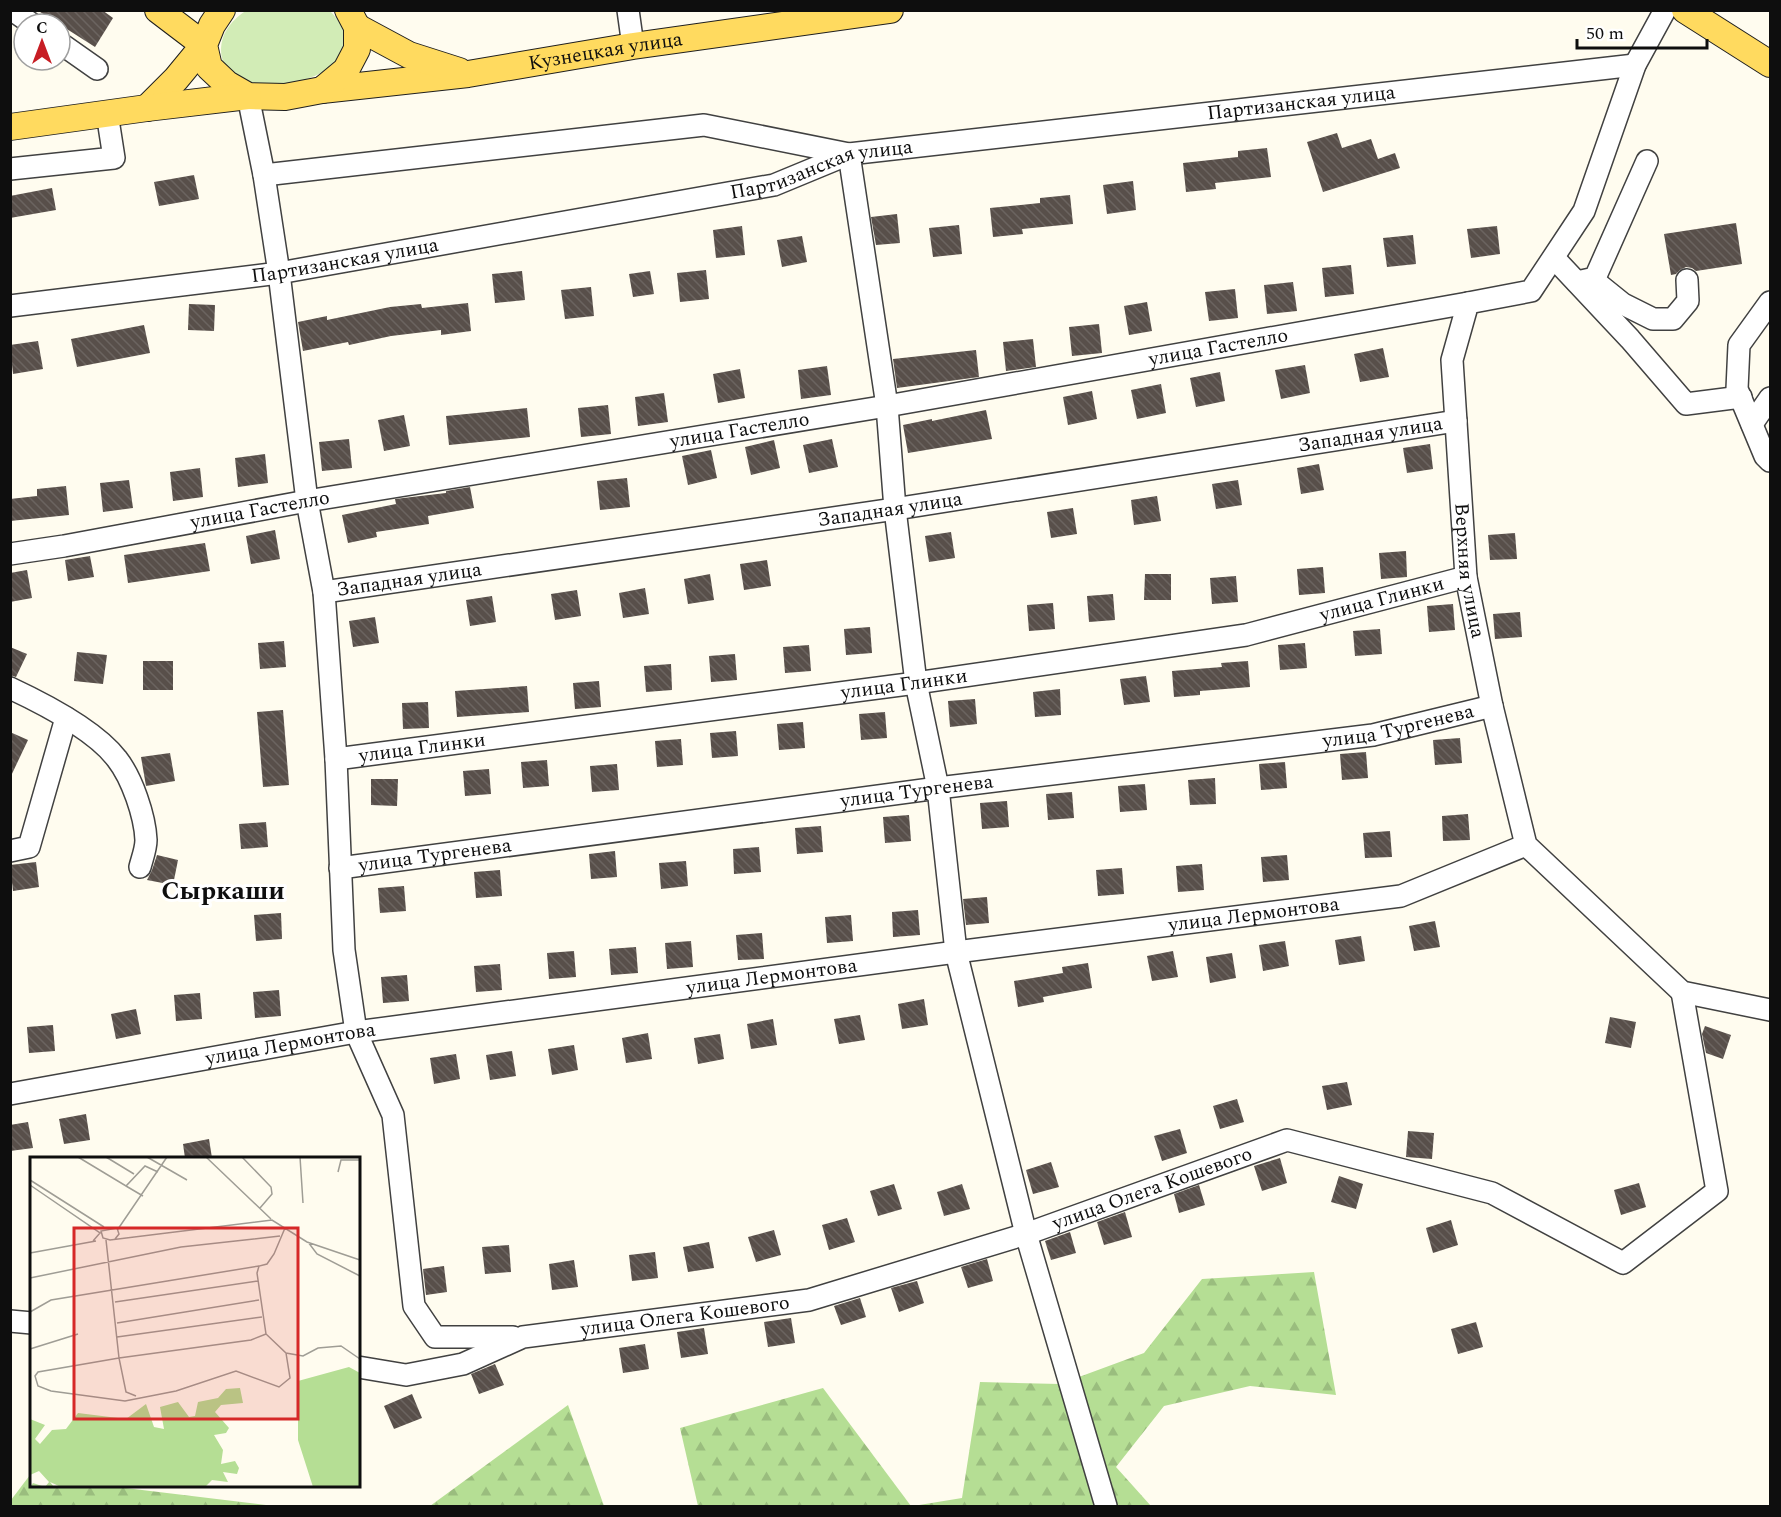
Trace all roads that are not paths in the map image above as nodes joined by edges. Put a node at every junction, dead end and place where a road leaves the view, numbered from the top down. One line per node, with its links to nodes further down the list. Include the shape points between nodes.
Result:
1 (158, 10): 8 (main road)
2 (222, 10): 8 (main road)
3 (628, 10): 9 (street)
4 (890, 10): 9 (main road, Кузнецкая улица)
5 (1665, 10): 12 (street)
6 (1685, 10): 11 (main road)
7 (352, 15): 14 (main road, via 409,55); 15 (main road, via 357,49 346,70)
8 (204, 45): 16 (main road, via 209,67); 17 (main road)
9 (633, 46): 14 (main road, Кузнецкая улица)
10 (72, 51): 13 (street)
11 (1770, 64)
12 (1635, 65): 20 (street, Партизанская улица); 24 (street, via 1584,211)
13 (97, 69)
14 (468, 74): 15 (main road, Кузнецкая улица)
15 (322, 90): 16 (main road, Кузнецкая улица, via 285,97)
16 (248, 96): 17 (main road, Кузнецкая улица); 23 (street)
17 (147, 108): 18 (main road)
18 (106, 113): 19 (main road); 22 (street, via 114,158)
19 (10, 127)
20 (849, 154): 23 (street, via 704,125); 25 (street, Партизанская улица, via 774,185); 33 (street)
21 (1647, 161): 27 (street, via 1595,278)
22 (10, 170)
23 (264, 175): 25 (street)
24 (1554, 258): 27 (street); 29 (street, via 1531,291)
25 (279, 273): 30 (street, Партизанская улица); 37 (street)
26 (1687, 280): 27 (street, via 1688,302 1673,319 1653,319)
27 (1585, 281): 31 (street, via 1686,404)
28 (1770, 302): 31 (street, via 1739,345 1737,389)
29 (1468, 303): 33 (street, улица Гастелло); 34 (street, Верхняя улица, via 1452,360)
30 (10, 306)
31 (1741, 397): 35 (street)
32 (1770, 398): 35 (street)
33 (887, 406): 37 (street, улица Гастелло); 38 (street)
34 (1456, 422): 38 (street, Западная улица); 40 (street, Верхняя улица)
35 (1752, 424): 36 (street)
36 (1770, 460)
37 (307, 501): 39 (street, улица Гастелло); 41 (street)
38 (895, 509): 41 (street, Западная улица); 42 (street)
39 (10, 554)
40 (1466, 577): 42 (street, улица Глинки, via 1246,634); 44 (street, Верхняя улица)
41 (324, 592): 46 (street)
42 (916, 683): 46 (street, улица Глинки); 47 (street)
43 (10, 688): 45 (street)
44 (1492, 706): 47 (street, улица Тургенева, via 1373,735); 48 (street, Верхняя улица)
45 (66, 718): 49 (street); 50 (street, via 118,759 138,797 146,842)
46 (336, 759): 51 (street)
47 (938, 788): 51 (street, улица Тургенева); 52 (street)
48 (1526, 845): 52 (street, улица Лермонтова, via 1401,896); 53 (street)
49 (20, 849)
50 (140, 867)
51 (340, 868): 55 (street, via 344,950)
52 (956, 952): 55 (street, улица Лермонтова); 57 (street)
53 (1682, 993): 54 (street); 57 (street, улица Олега Кошевого, via 1717,1191 1623,1263 1492,1193 1287,1140)
54 (1770, 1010)
55 (356, 1032): 56 (street, улица Лермонтова); 60 (street, via 393,1115 414,1306 435,1337)
56 (10, 1094)
57 (1026, 1234): 60 (street, улица Олега Кошевого, via 809,1300); 62 (street)
58 (10, 1321): 59 (street)
59 (30, 1323)
60 (523, 1337): 61 (street, улица Олега Кошевого, via 463,1364 405,1375)
61 (360, 1367)
62 (1106, 1506)

